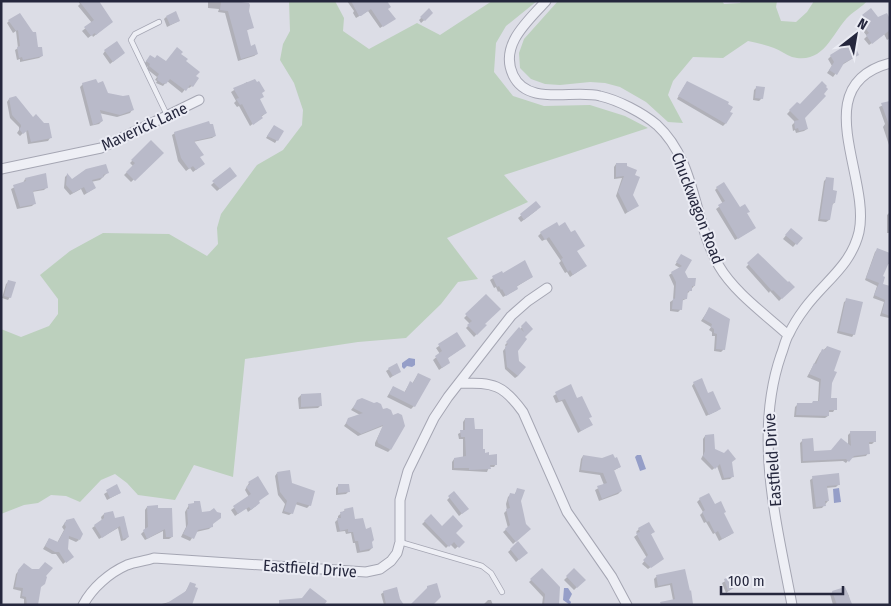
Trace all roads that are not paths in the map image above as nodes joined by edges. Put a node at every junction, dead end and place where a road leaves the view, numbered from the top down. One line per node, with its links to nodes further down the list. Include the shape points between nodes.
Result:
1 (546, 1): 8 (street, Chuckwagon Road, via 521,29 512,45 510,67 519,85 529,92 544,94 599,95 633,109 657,126 675,148 687,173 706,237 719,266 739,292)
2 (160, 22): 5 (lane, via 135,34 131,40)
3 (890, 63): 8 (street, Eastfield Drive, via 870,70 852,89 846,102 844,118 860,201 858,234 845,263 805,307)
4 (199, 100): 5 (street, Maverick Lane)
5 (168, 116): 6 (street, Maverick Lane, via 101,148)
6 (1, 169)
7 (547, 288): 9 (street, Eastfield Drive, via 511,316)
8 (788, 335): 14 (street, Eastfield Drive, via 775,372 769,404 768,440 772,487)
9 (460, 384): 10 (street, Eastfield Drive, via 434,418 408,471 400,500); 13 (street, via 494,386 513,398 523,412 566,512 612,577)
10 (400, 542): 11 (lane, via 482,566 491,573); 12 (street, Eastfield Drive, via 391,561 380,569 366,572 154,558 127,565 108,576)
11 (502, 592)
12 (83, 605)
13 (627, 605)
14 (792, 605)

